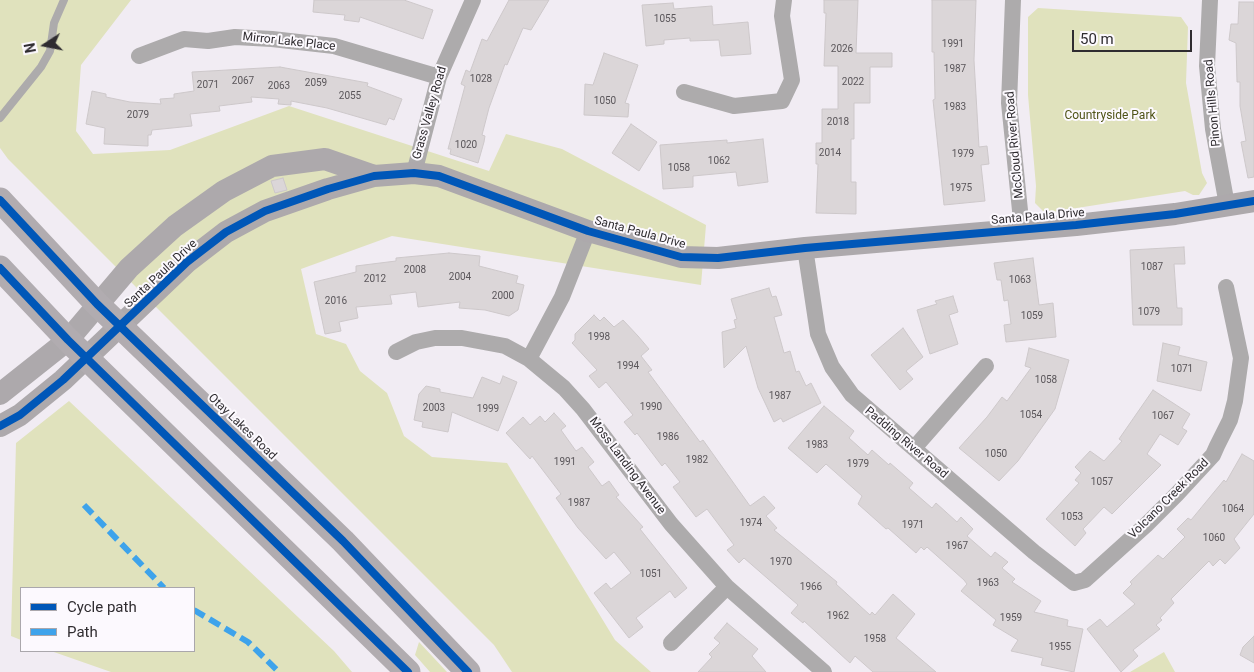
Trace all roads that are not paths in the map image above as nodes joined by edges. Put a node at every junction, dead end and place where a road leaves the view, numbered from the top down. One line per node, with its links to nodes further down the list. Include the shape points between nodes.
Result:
1 (64, 0): 9 (lane, via 54,23 50,51)
2 (473, 0): 7 (street, Grass Valley Road)
3 (784, 0): 8 (street, via 782,16 792,80 782,101 734,106)
4 (1013, 0): 15 (street, McCloud River Road, via 1009,103)
5 (1210, 0): 14 (street, Pinon Hills Road, via 1207,66 1213,129)
6 (139, 56): 7 (street, Mirror Lake Place, via 184,39 272,39 334,46)
7 (439, 77): 10 (street, Grass Valley Road)
8 (684, 92)
9 (0, 118)
10 (414, 173): 11 (street, Santa Paula Drive); 16 (street, Santa Paula Drive, via 440,176)
11 (374, 176): 20 (street, Santa Paula Drive, via 325,159 272,166 224,191 175,226 129,268); 21 (street, Santa Paula Drive, via 265,211 226,232 187,262)
12 (0, 200): 20 (main road, Otay Lakes Road)
13 (1254, 200): 14 (street, Santa Paula Drive)
14 (1227, 205): 15 (street, Santa Paula Drive, via 1174,214)
15 (1022, 230): 17 (street, Santa Paula Drive)
16 (588, 231): 17 (street, Santa Paula Drive, via 681,257 718,258); 25 (street, via 562,297)
17 (805, 248): 29 (street, Padding River Road, via 816,323 832,367 862,405)
18 (0, 268): 22 (main road)
19 (1226, 287): 30 (street, Volcano Creek Road, via 1241,358 1235,401 1222,437 1212,455 1177,494)
20 (97, 304): 21 (main road, Otay Lakes Road); 22 (street, Santa Paula Drive)
21 (121, 326): 24 (street, Santa Paula Drive); 34 (main road, Otay Lakes Road, via 343,541)
22 (68, 340): 24 (main road); 27 (street, Santa Paula Drive)
23 (396, 352): 25 (street, Moss Landing Avenue, via 416,342 462,338 505,346)
24 (87, 357): 28 (street, Santa Paula Drive, via 54,388); 33 (main road)
25 (529, 359): 31 (street, Moss Landing Avenue, via 564,388 583,409 671,524)
26 (986, 366): 29 (street)
27 (0, 394)
28 (0, 426)
29 (915, 447): 30 (street, Padding River Road, via 1062,576 1074,583)
30 (1085, 580)
31 (727, 587): 32 (street); 35 (street, Moss Landing Avenue)
32 (671, 643)
33 (408, 672)
34 (468, 672)
35 (824, 672)

